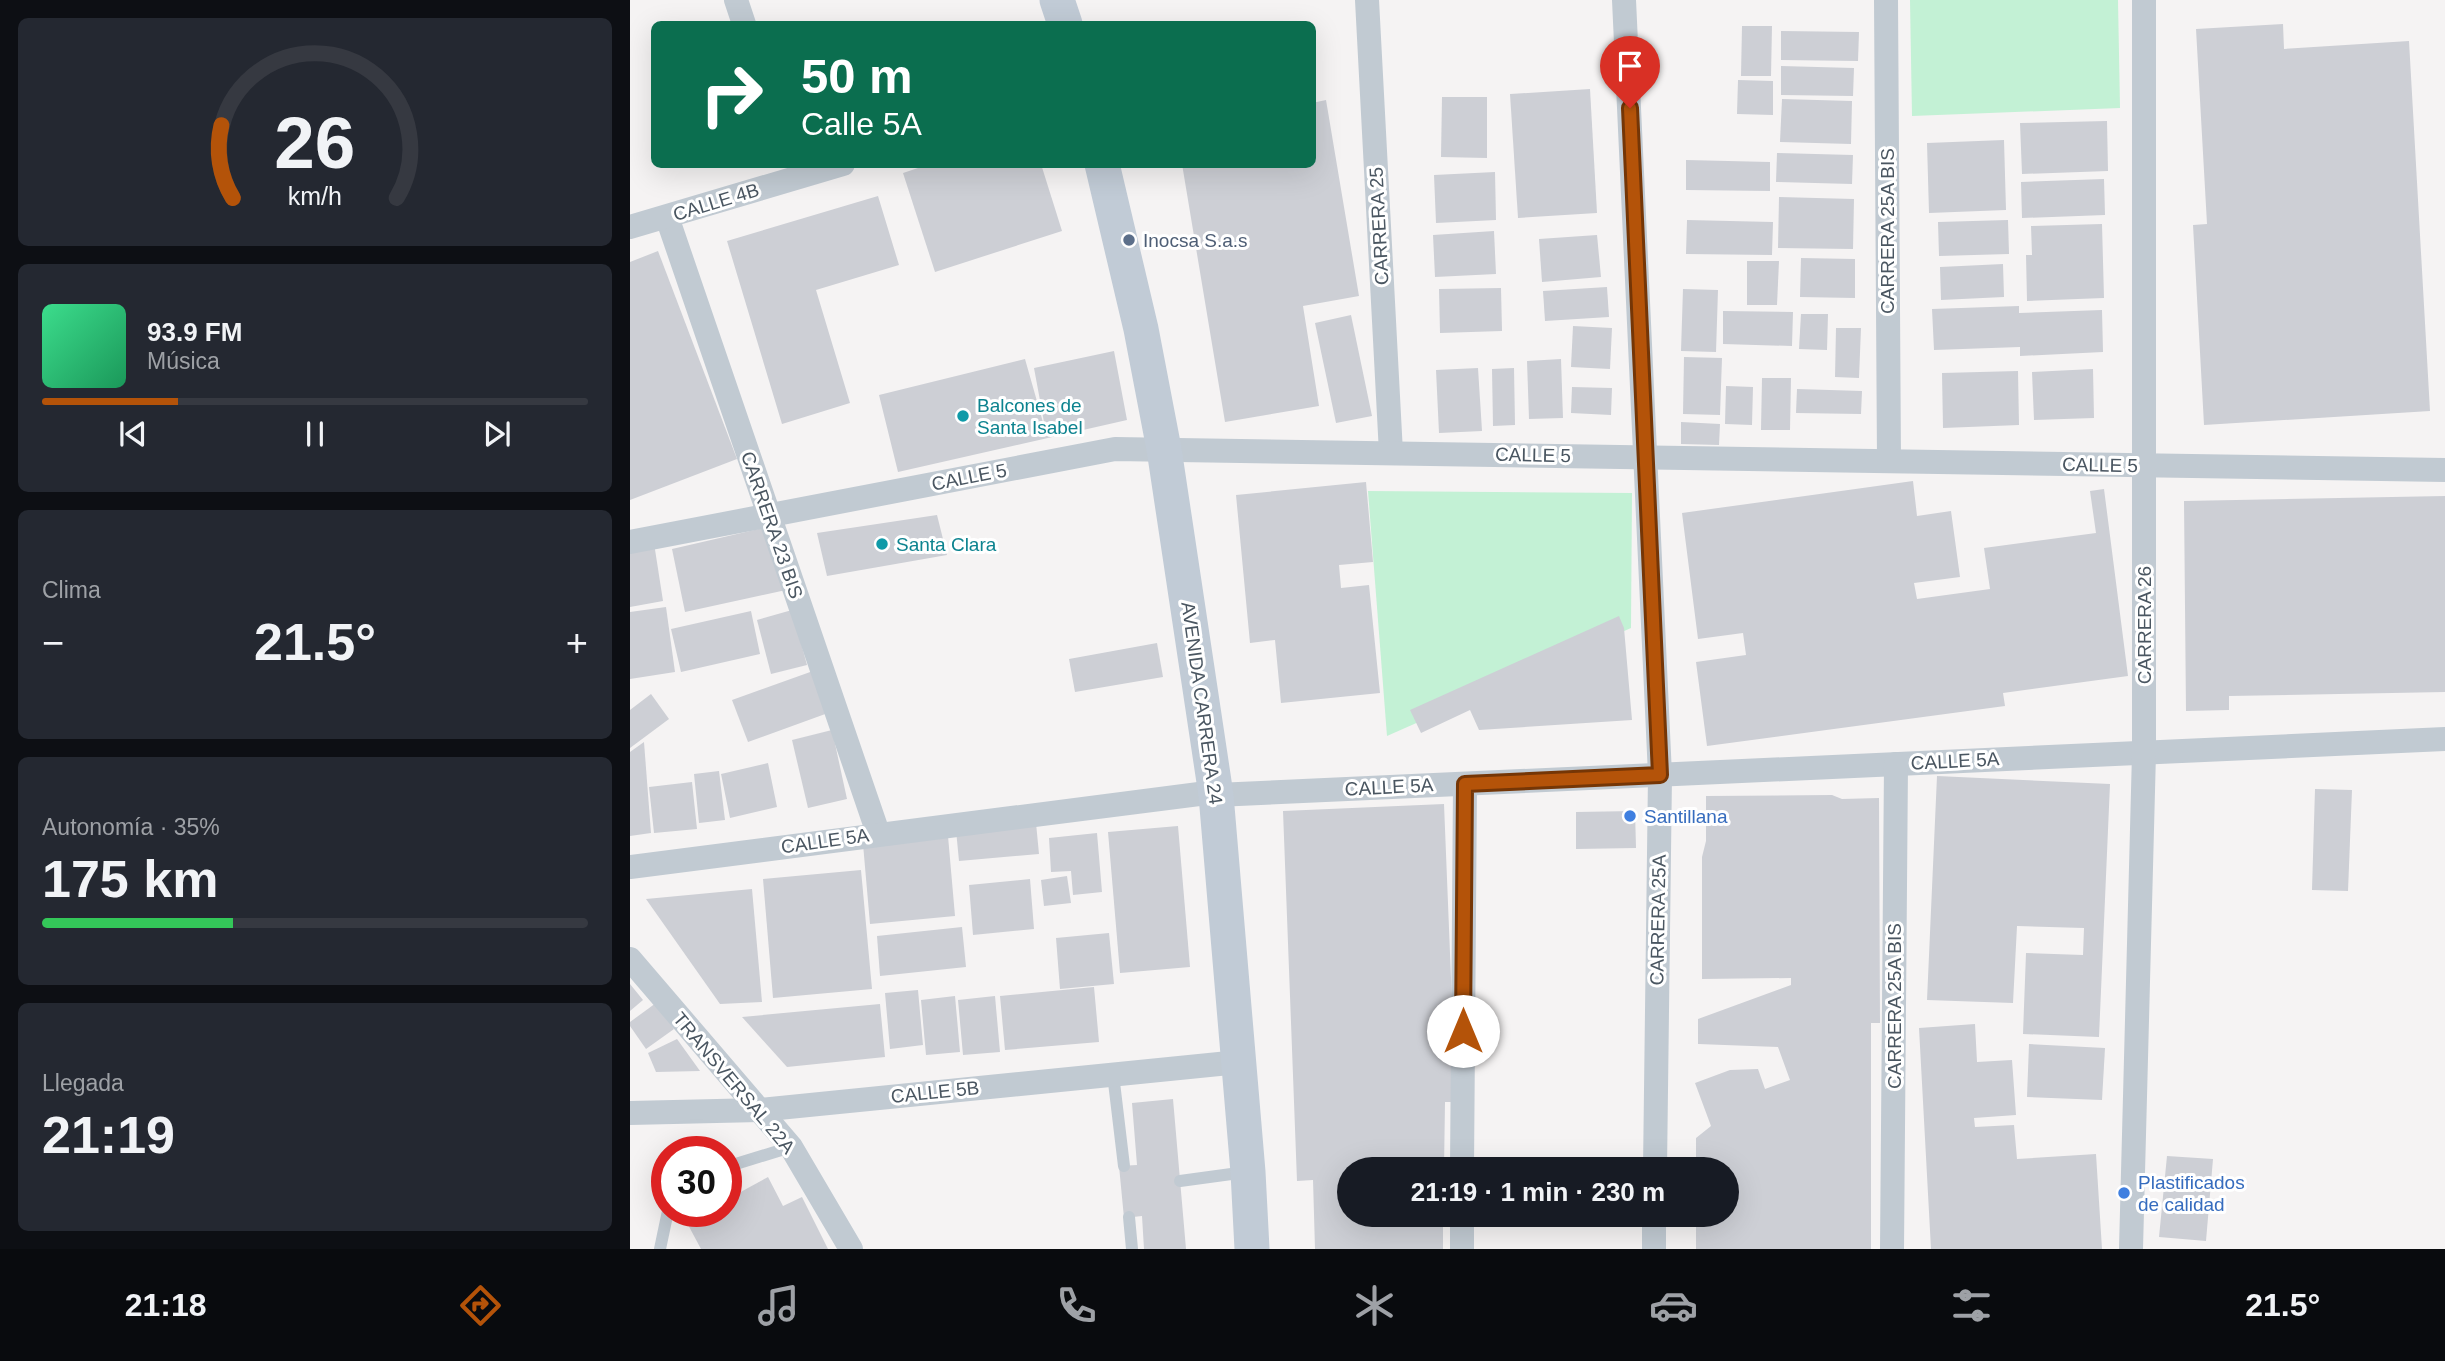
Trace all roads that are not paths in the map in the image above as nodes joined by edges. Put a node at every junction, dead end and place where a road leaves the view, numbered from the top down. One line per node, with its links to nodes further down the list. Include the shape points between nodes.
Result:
1 (736, 0): 7 (street)
2 (1057, 0): 8 (main road)
3 (1367, 0): 15 (street, CARRERA 25)
4 (1624, 0): 16 (street, CARRERA 25A)
5 (1886, 0): 17 (street, CARRERA 25A BIS)
6 (2144, 0): 18 (street, CARRERA 26)
7 (743, 21)
8 (1064, 21)
9 (817, 168): 11 (street, CALLE 4B)
10 (1103, 168): 14 (main road, AVENIDA CARRERA 24, via 1142,329)
11 (791, 172): 12 (street, CALLE 4B)
12 (667, 217): 13 (street, CALLE 4B); 20 (street, CARRERA 23 BIS)
13 (630, 227)
14 (1164, 449): 15 (street, CALLE 5); 20 (street, CALLE 5, via 1115,449); 27 (main road, AVENIDA CARRERA 24)
15 (1391, 453): 16 (street, CALLE 5)
16 (1646, 457): 17 (street, CALLE 5); 25 (street, CARRERA 25A)
17 (1889, 461): 18 (street, CALLE 5)
18 (2144, 465): 19 (street, CALLE 5); 23 (street, CARRERA 26)
19 (2445, 470)
20 (768, 515): 21 (street, CALLE 5); 28 (street, CARRERA 23 BIS)
21 (630, 542)
22 (2445, 739): 23 (street, CALLE 5A)
23 (2144, 753): 24 (street, CALLE 5A); 53 (street, CARRERA 26)
24 (1896, 764): 25 (street, CALLE 5A); 52 (street, CARRERA 25A BIS)
25 (1660, 775): 26 (street, CALLE 5A); 37 (street, CARRERA 25A)
26 (1465, 784): 27 (street, CALLE 5A); 36 (street)
27 (1216, 795): 28 (street, CALLE 5A); 31 (main road, AVENIDA CARRERA 24)
28 (878, 834): 29 (street, CALLE 5A)
29 (630, 867)
30 (630, 959): 33 (street, TRANSVERSAL 22A)
31 (1239, 1062): 32 (street, CALLE 5B); 40 (main road, AVENIDA CARRERA 24)
32 (1113, 1074): 33 (street, CALLE 5B); 39 (lane)
33 (760, 1110): 34 (street, CALLE 5B); 35 (street, TRANSVERSAL 22A)
34 (630, 1113)
35 (791, 1147): 38 (lane); 47 (street, TRANSVERSAL 22A)
36 (1462, 1157)
37 (1655, 1157)
38 (742, 1162)
39 (1124, 1166)
40 (1248, 1172): 41 (lane); 49 (main road, AVENIDA CARRERA 24)
41 (1180, 1181)
42 (1129, 1217): 48 (lane)
43 (665, 1227): 46 (lane)
44 (1462, 1227): 50 (street)
45 (1654, 1227): 51 (street)
46 (660, 1249)
47 (850, 1249)
48 (1132, 1249)
49 (1252, 1249)
50 (1462, 1249)
51 (1654, 1249)
52 (1892, 1249)
53 (2131, 1249)

